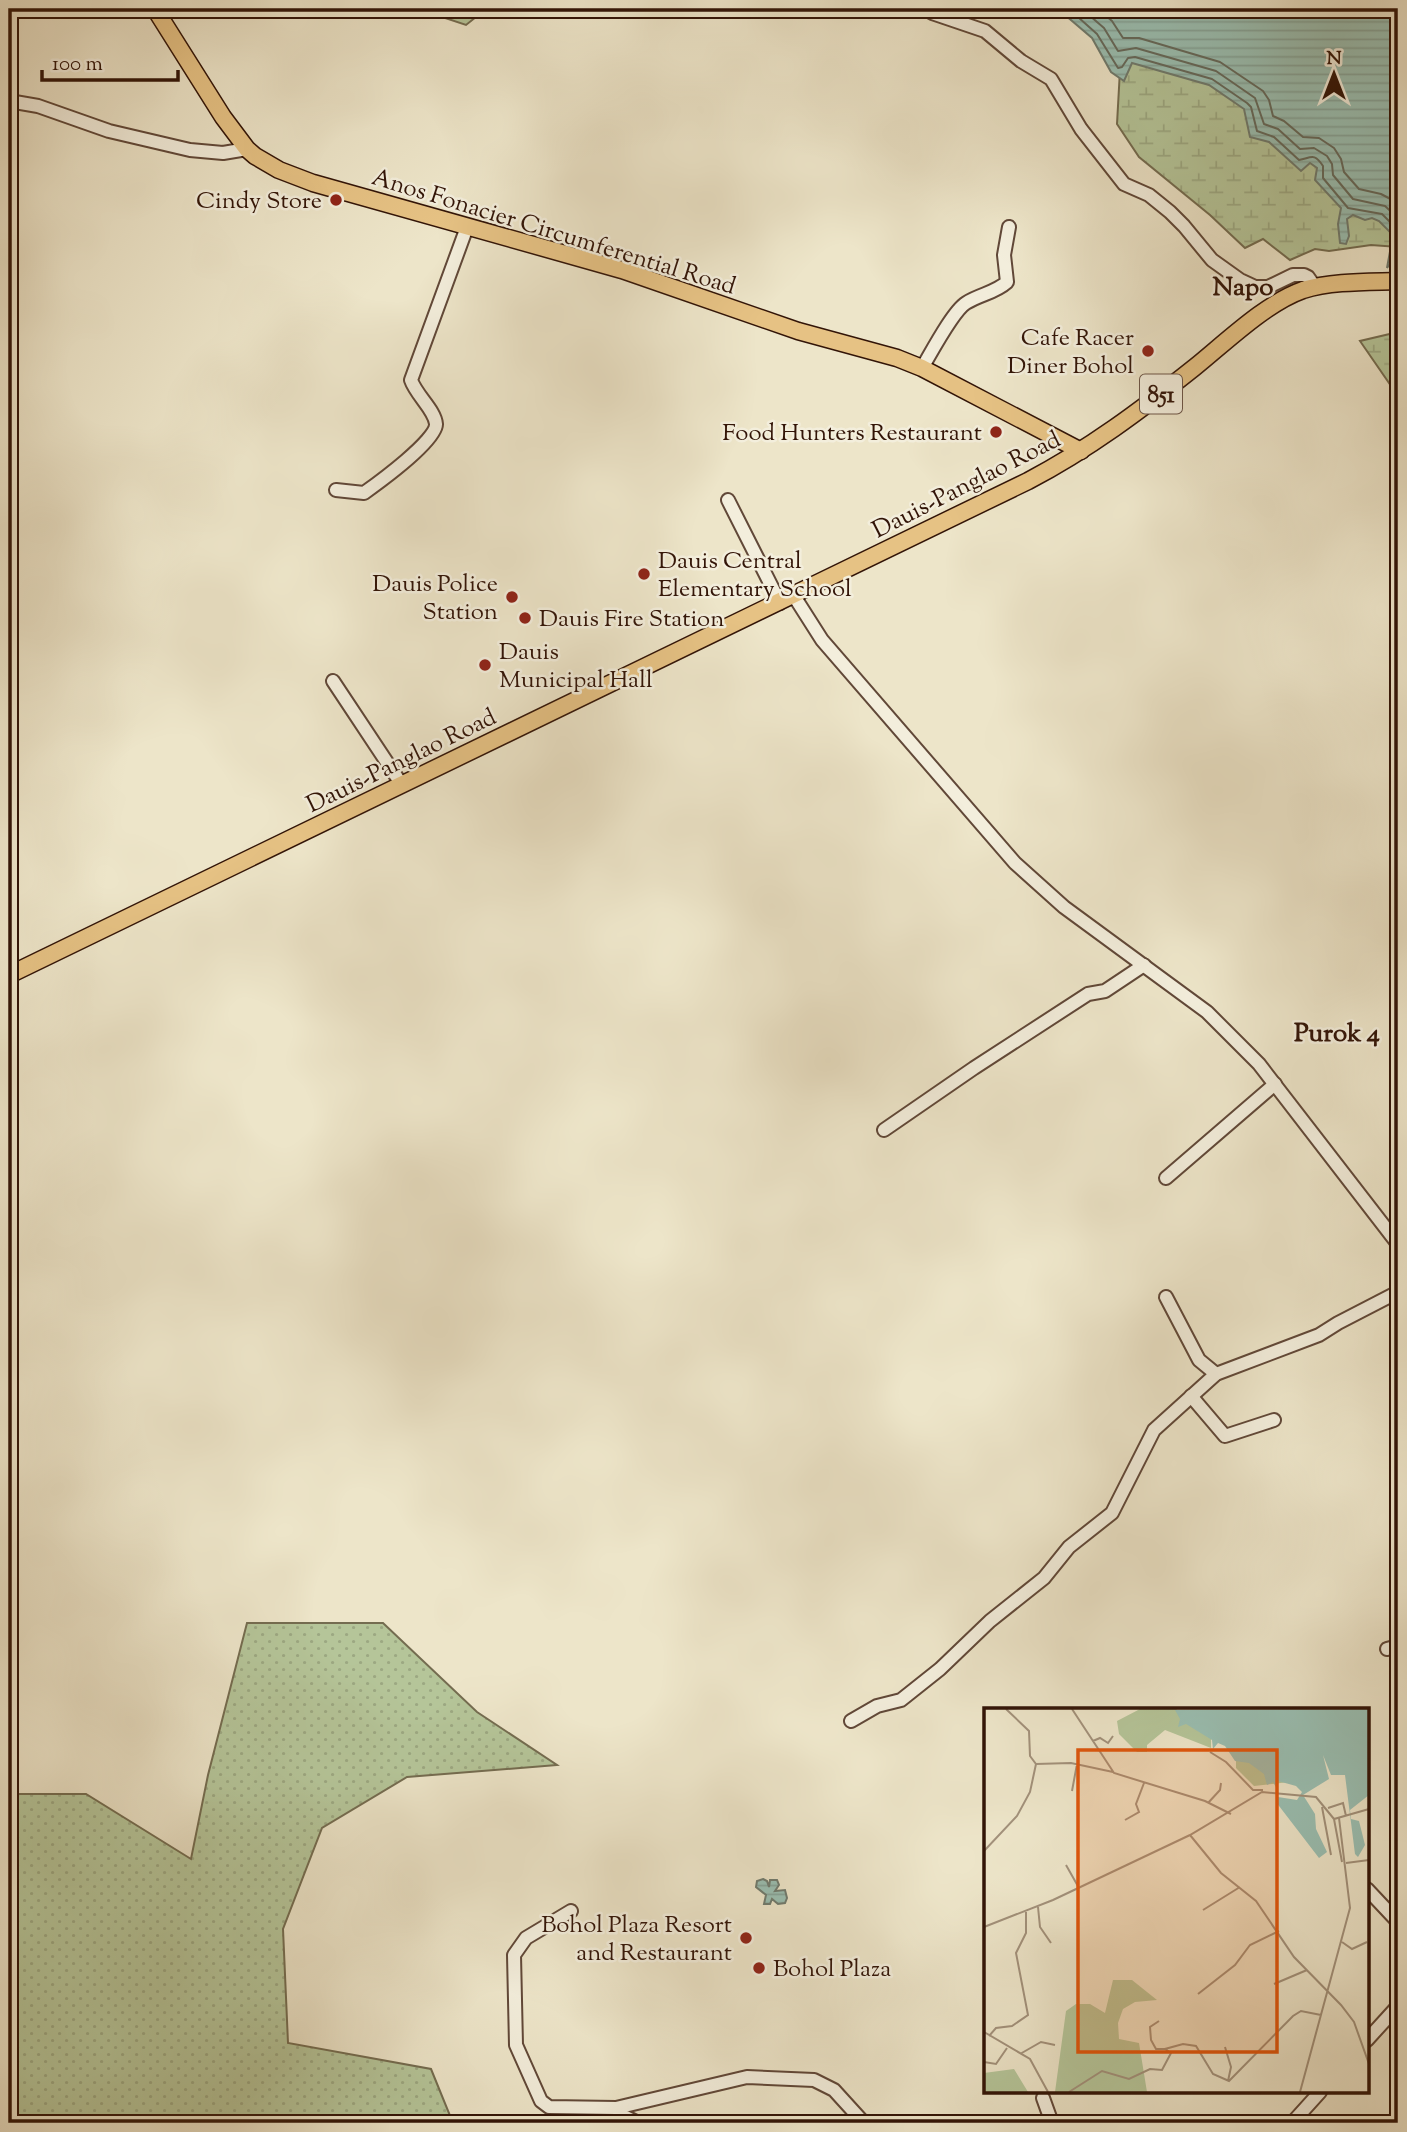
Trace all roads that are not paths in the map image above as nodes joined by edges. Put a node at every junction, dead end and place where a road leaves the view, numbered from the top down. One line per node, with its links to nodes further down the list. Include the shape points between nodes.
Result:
1 (155, 9): 4 (main road, Anos Fonacier Circumferential Road)
2 (932, 13): 8 (street, via 985,31 1051,79 1081,129 1124,184 1149,195 1170,212 1212,260 1240,281 1268,287 1298,275 1308,277)
3 (9, 101): 4 (street, via 190,150 223,153)
4 (247, 149): 5 (main road, Anos Fonacier Circumferential Road, via 279,170 313,183)
5 (467, 227): 9 (main road, Anos Fonacier Circumferential Road, via 622,270); 11 (street, via 411,380 433,416 434,432 364,493)
6 (1009, 227): 9 (street, via 1004,255 1007,282 964,304)
7 (1398, 281): 8 (main road, Dauis-Panglao Road / 851)
8 (1315, 287): 10 (main road, Dauis-Panglao Road / 851, via 1278,302)
9 (922, 368): 10 (main road, Anos Fonacier Circumferential Road)
10 (1081, 451): 13 (main road, Dauis-Panglao Road / 851)
11 (336, 490)
12 (728, 500): 13 (street)
13 (787, 600): 15 (main road, Dauis-Panglao Road / 851); 16 (street, via 1014,863 1064,907)
14 (333, 681): 15 (street)
15 (402, 785): 17 (main road, Dauis-Panglao Road / 851)
16 (1144, 965): 18 (street, via 1208,1012); 19 (street, via 1105,990 1088,994)
17 (9, 973)
18 (1275, 1084): 20 (street); 21 (street)
19 (884, 1130)
20 (1166, 1178)
21 (1398, 1244)
22 (1398, 1292): 24 (street, via 1319,1335)
23 (1166, 1297): 24 (street, via 1199,1360)
24 (1216, 1374): 25 (street)
25 (1191, 1396): 26 (street, via 1225,1436); 27 (street, via 1154,1430 1112,1513 1069,1547 1044,1578 940,1669 901,1700 877,1706)
26 (1274, 1420)
27 (851, 1721)
28 (1368, 1890): 30 (street)
29 (571, 1911): 35 (street, via 526,1938 514,1955 516,2045 541,2101 549,2107)
30 (1398, 1923)
31 (1398, 2006): 32 (street)
32 (1368, 2039)
33 (1318, 2094): 39 (street)
34 (1044, 2098): 38 (street)
35 (616, 2108): 36 (street); 37 (street, via 747,2077 814,2080 834,2090)
36 (638, 2123)
37 (864, 2123)
38 (1052, 2123)
39 (1292, 2123)

